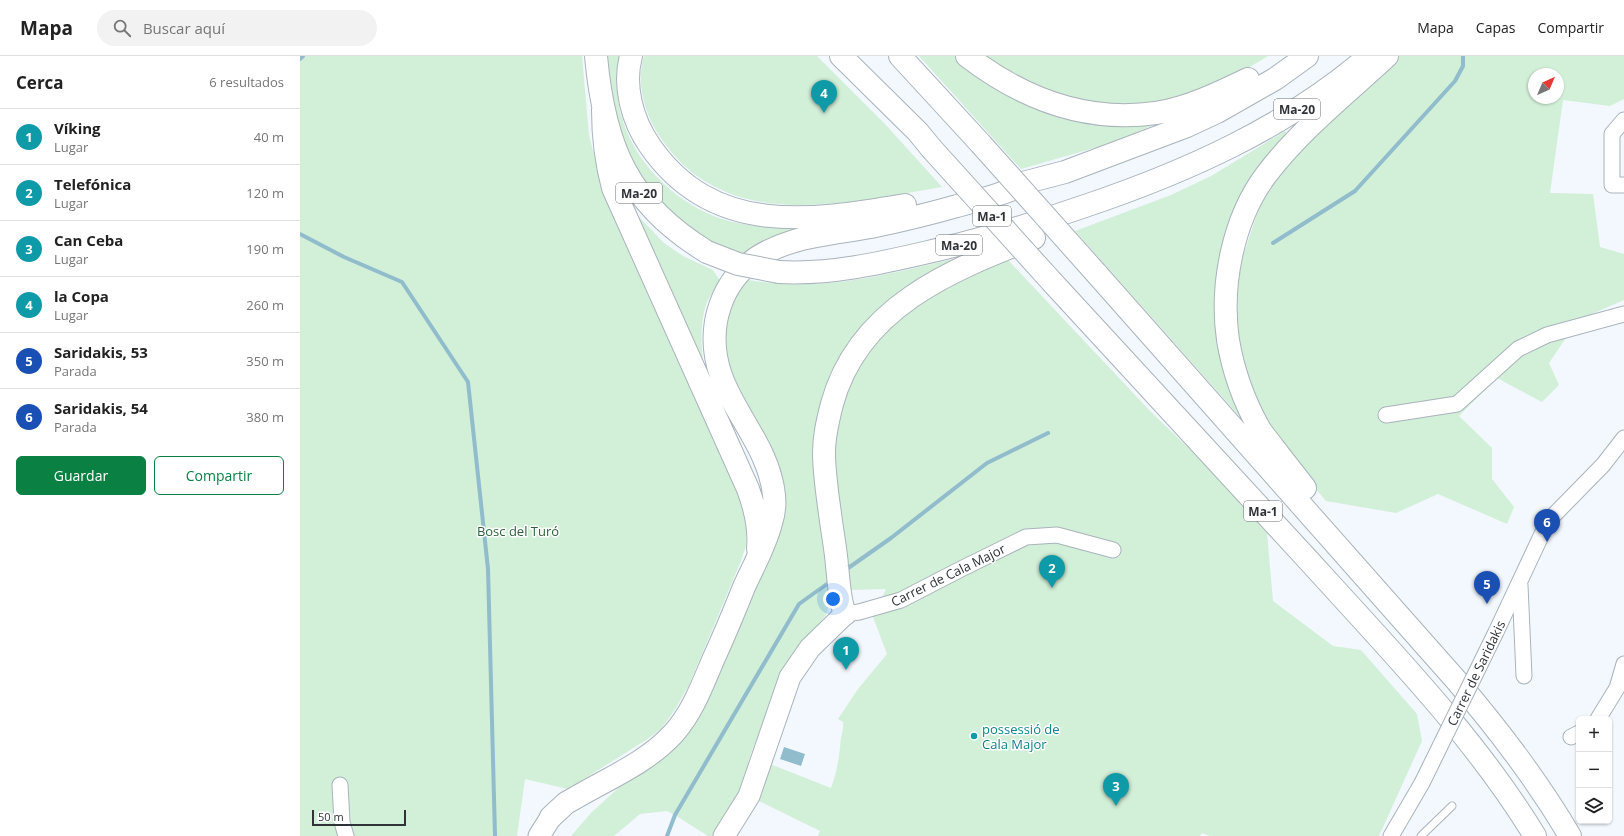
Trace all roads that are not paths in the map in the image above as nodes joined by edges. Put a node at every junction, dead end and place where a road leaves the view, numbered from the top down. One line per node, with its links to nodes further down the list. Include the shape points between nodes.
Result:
1 (596, 56): 11 (highway, Ma-20)
2 (631, 56): 14 (highway, Ma-20, via 628,79 630,102 645,139 662,162 686,184 704,196 734,209 776,218 832,216 914,204)
3 (830, 56): 13 (highway, via 896,124)
4 (841, 56): 13 (highway, Ma-1)
5 (900, 56): 20 (highway, Ma-1, bridge)
6 (967, 56): 7 (highway, via 1007,84 1036,98 1081,111 1122,114 1157,112 1192,103 1255,76)
7 (1288, 56)
8 (1308, 56): 14 (highway, Ma-20, via 1275,79 1187,126 1065,172)
9 (1369, 56): 16 (highway, Ma-20, via 1308,102 1257,133 1182,170)
10 (1387, 56): 20 (highway, via 1302,133 1266,176 1251,199 1240,227 1227,289 1228,339 1237,374 1259,429 1328,518)
11 (603, 110): 16 (highway, Ma-20, bridge, via 624,170 635,188 664,220 707,252 738,264 779,272 811,273 839,270 914,256 1024,227); 22 (highway, via 606,159 613,188 748,489 757,523)
12 (1624, 120): 15 (street, via 1612,134 1612,185)
13 (924, 140): 36 (highway, Ma-1, bridge, via 1414,678 1510,796)
14 (1032, 181): 22 (highway, via 1010,192 916,217 775,247 755,258 730,284 718,310 715,350 725,387 762,456 772,486 772,522)
15 (1624, 186)
16 (1133, 190): 24 (highway, via 1117,206 984,257 947,276 885,316 853,357 839,383 826,427 824,451 841,603)
17 (1624, 314): 18 (street, via 1547,335 1518,349 1458,404)
18 (1386, 415)
19 (1624, 438): 23 (street, Carrer de Saridakis, via 1603,465 1553,516)
20 (1338, 546): 37 (highway, Ma-1, via 1486,715 1523,763)
21 (1113, 550): 24 (street, Carrer de Cala Major, via 1057,534 1026,537 902,600)
22 (758, 556): 30 (highway, via 697,698 681,725 648,756 576,798)
23 (1520, 582): 26 (street); 34 (street, Carrer de Saridakis, bridge, via 1422,783)
24 (845, 614): 33 (street, via 810,648 790,677 749,796)
25 (1624, 664): 27 (street, via 1617,688)
26 (1524, 676)
27 (1600, 716)
28 (340, 785): 31 (street, via 342,822)
29 (1452, 806): 35 (lane)
30 (551, 817): 32 (street)
31 (346, 836)
32 (539, 836)
33 (724, 836)
34 (1391, 836)
35 (1421, 836)
36 (1535, 836)
37 (1570, 836)

